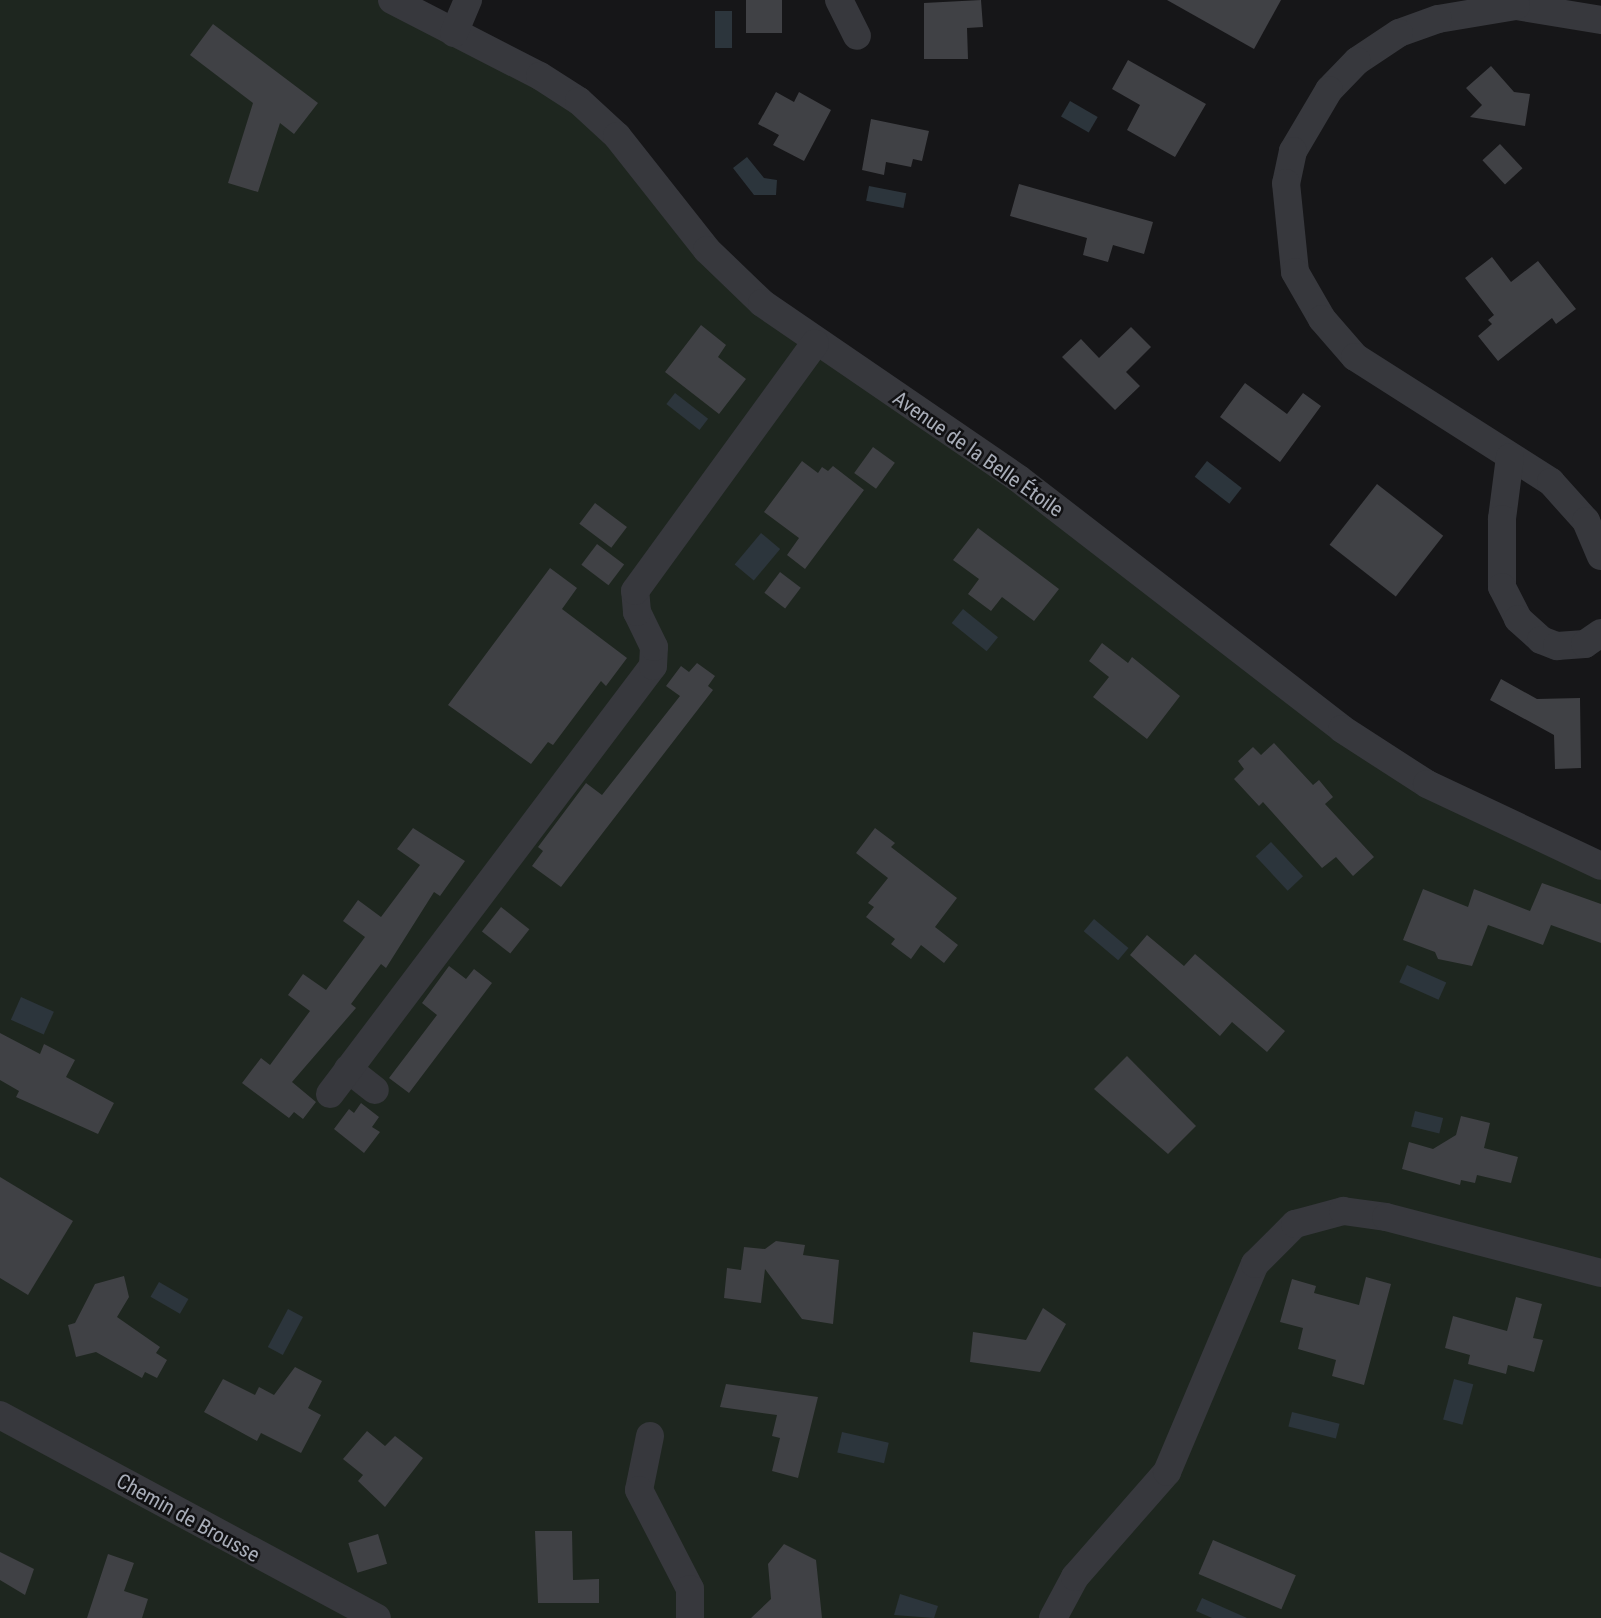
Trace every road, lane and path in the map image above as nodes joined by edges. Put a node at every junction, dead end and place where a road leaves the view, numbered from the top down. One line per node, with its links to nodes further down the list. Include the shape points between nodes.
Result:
1 (392, 0): 5 (street, Avenue de la Belle Étoile)
2 (468, 0): 5 (street)
3 (839, 0): 6 (street)
4 (1601, 20): 8 (street, via 1516,6 1438,19 1399,33 1357,61 1329,90 1293,152 1286,183 1295,272 1322,319 1355,357)
5 (454, 33): 7 (street, Avenue de la Belle Étoile, via 560,88 596,115 707,250 762,303)
6 (857, 36)
7 (815, 343): 11 (street, Avenue de la Belle Étoile, via 1019,479 1342,729 1427,784); 12 (street, via 635,591 637,612 654,648 653,666)
8 (1510, 457): 9 (street, via 1568,499 1586,521); 10 (street, via 1501,574 1502,587 1518,619 1541,640 1557,646 1585,644)
9 (1601, 556)
10 (1601, 633)
11 (1601, 866)
12 (348, 1069): 13 (street); 14 (street)
13 (375, 1090)
14 (330, 1094)
15 (1601, 1273): 20 (street, via 1386,1217 1343,1211 1295,1224 1255,1264 1167,1472 1075,1577)
16 (0, 1415): 18 (street, Chemin de Brousse)
17 (650, 1436): 19 (street, via 639,1490 690,1589)
18 (377, 1618)
19 (690, 1618)
20 (1052, 1618)

